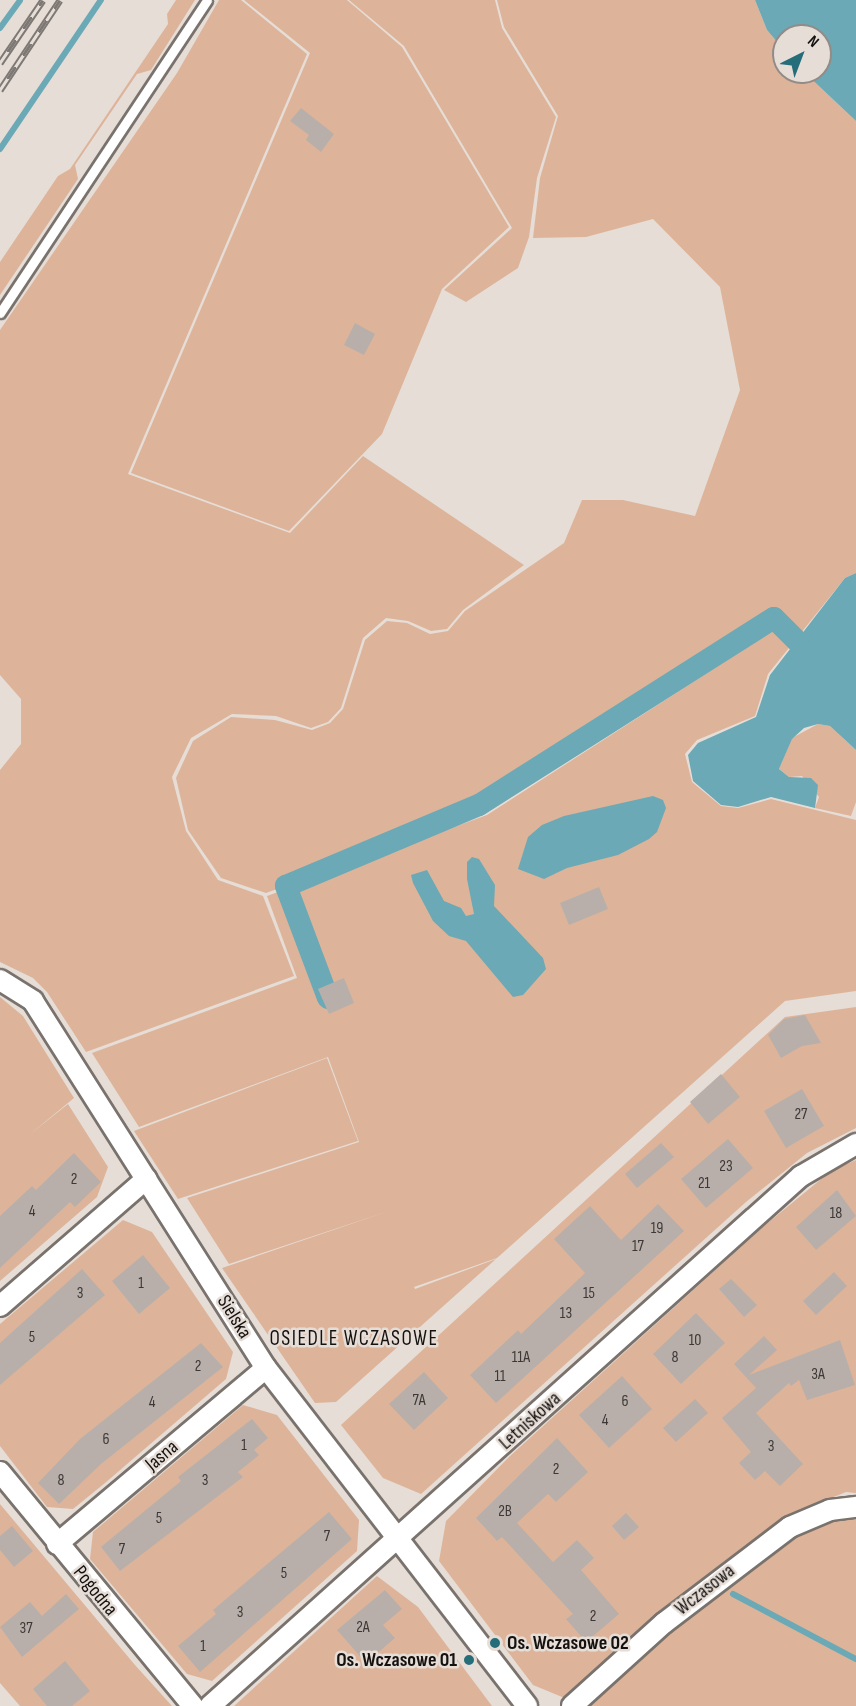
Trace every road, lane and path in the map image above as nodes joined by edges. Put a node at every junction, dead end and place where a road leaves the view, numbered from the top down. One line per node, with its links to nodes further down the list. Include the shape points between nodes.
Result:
1 (207, 0): 2 (lane)
2 (0, 313)
3 (0, 980): 5 (street, Sielska, via 33,1001)
4 (856, 1144): 10 (street, Letniskowa, via 801,1176)
5 (146, 1179): 6 (street); 7 (street, Sielska)
6 (0, 1306)
7 (266, 1368): 10 (street, Sielska); 11 (street, Jasna)
8 (0, 1472): 11 (street, Pogodna)
9 (856, 1507): 15 (street, Wczasowa, via 822,1512 790,1527 672,1616)
10 (398, 1538): 13 (street, Letniskowa); 14 (street, Sielska)
11 (57, 1544): 12 (street, Pogodna)
12 (193, 1706)
13 (210, 1706)
14 (527, 1706)
15 (572, 1706)

